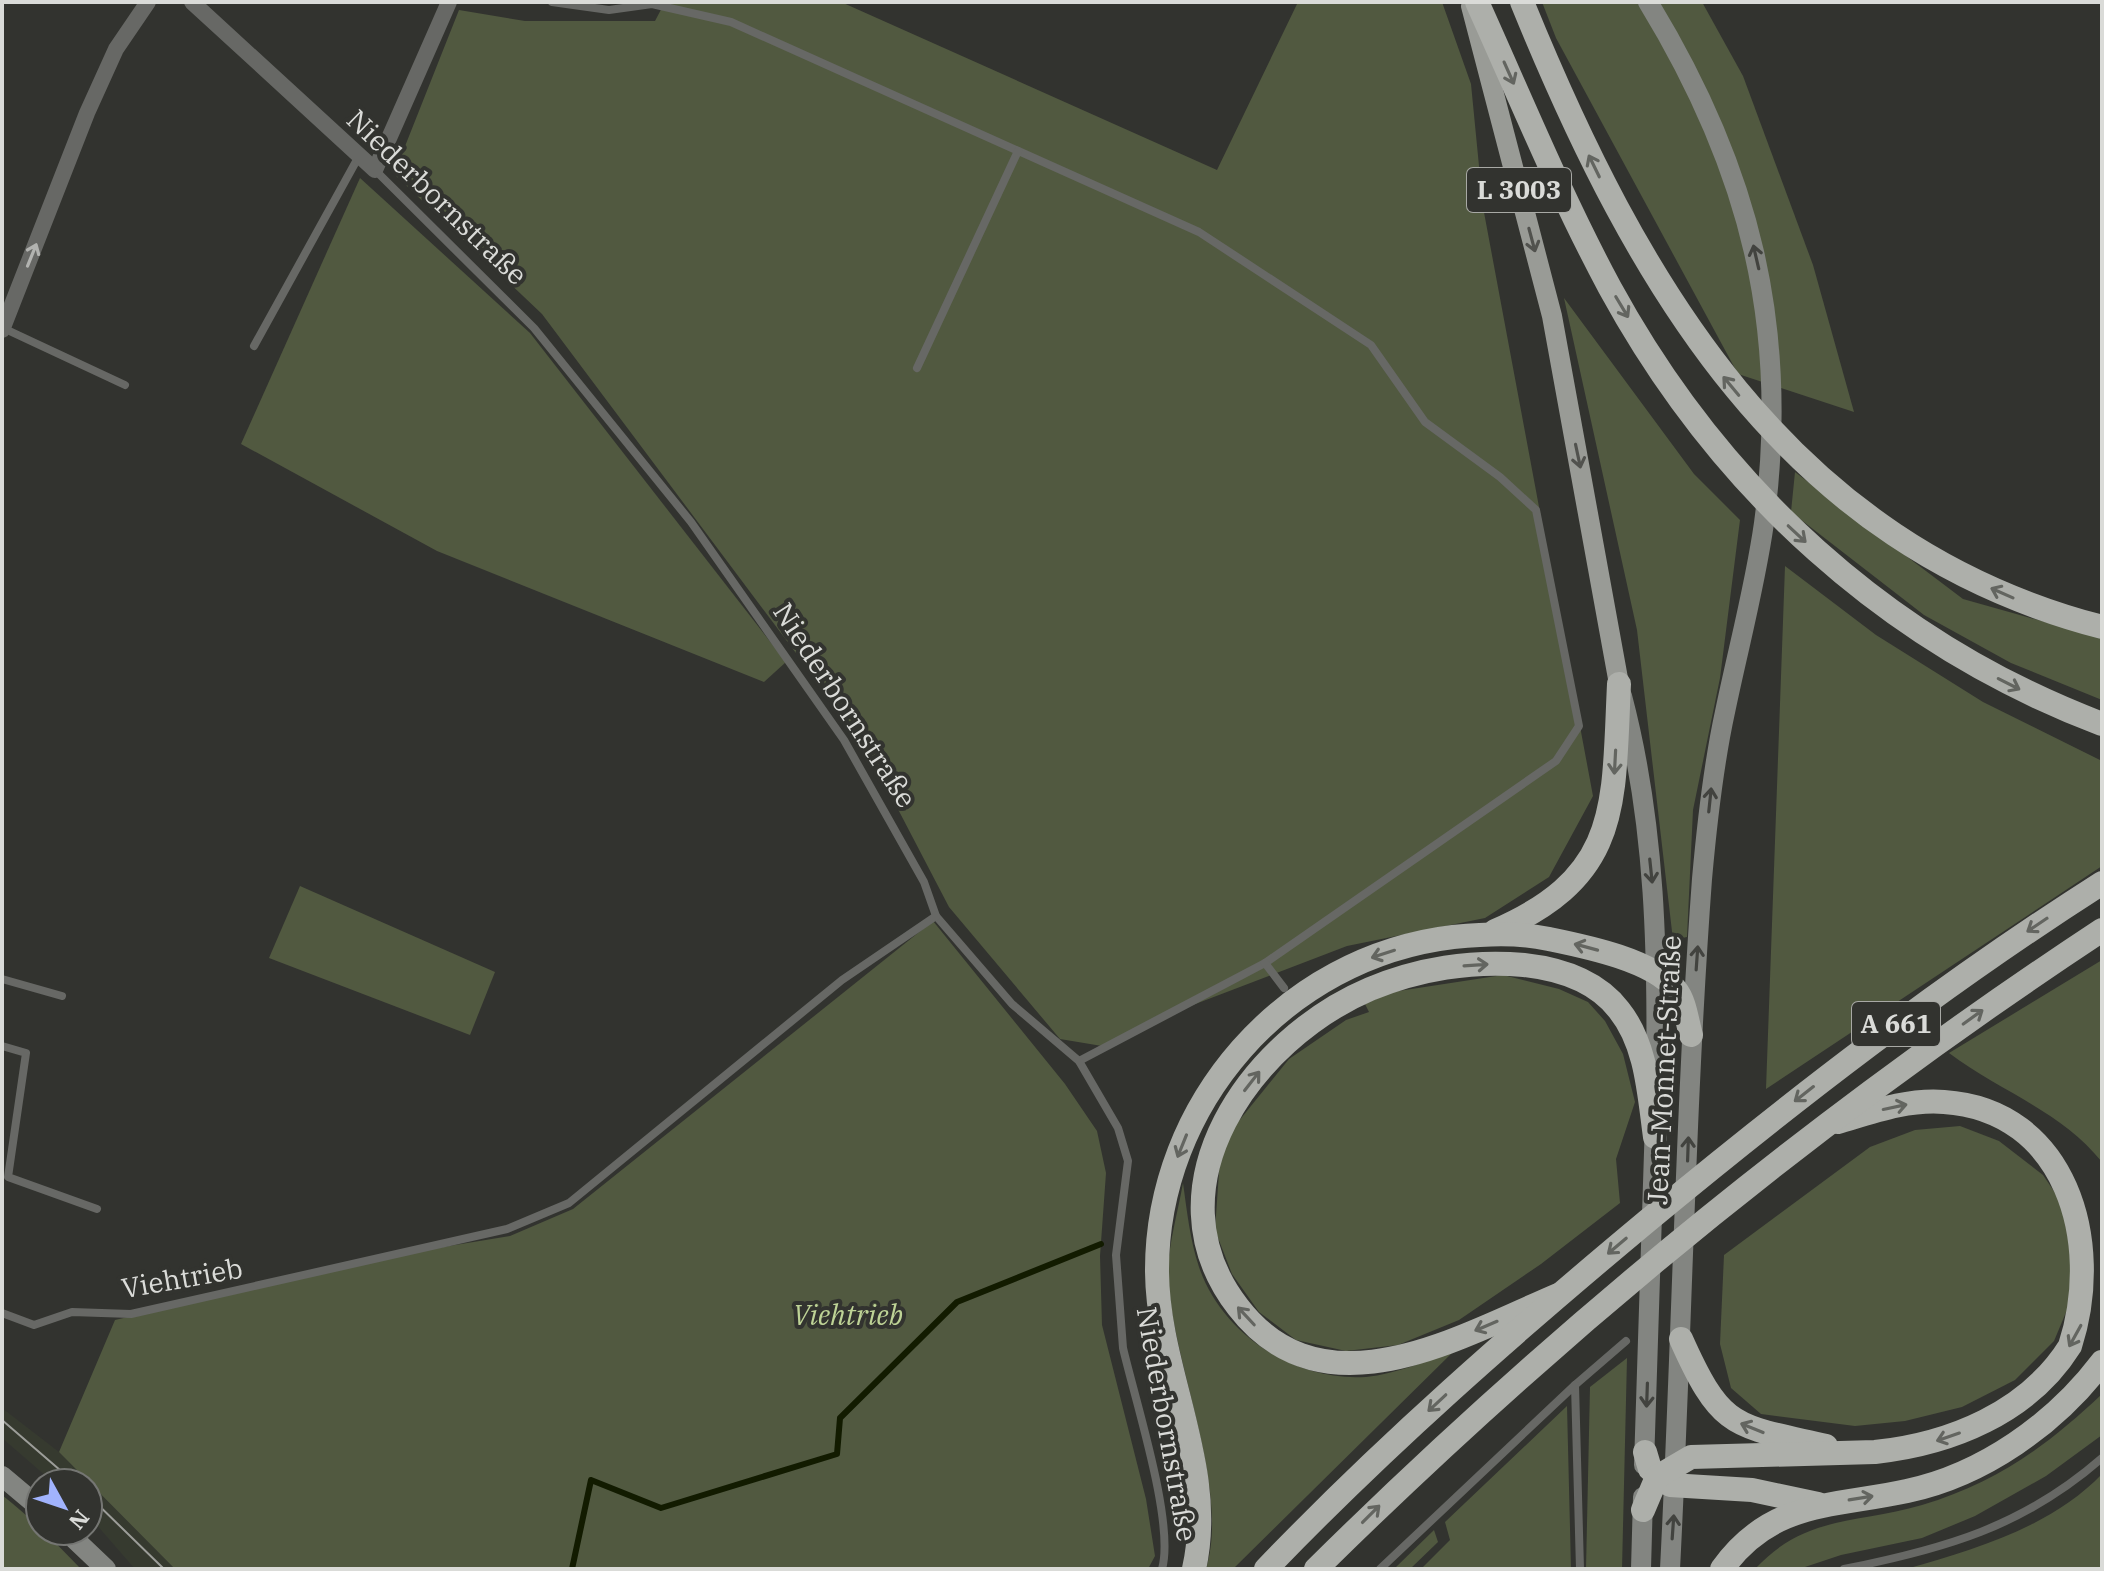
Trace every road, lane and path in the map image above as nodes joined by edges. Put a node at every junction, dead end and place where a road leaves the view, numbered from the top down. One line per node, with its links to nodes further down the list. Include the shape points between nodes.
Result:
1 (148, 2): 12 (street, one-way to 1, via 93,100 116,49)
2 (192, 2): 10 (street, Niederbornstraße)
3 (449, 2): 11 (street)
4 (552, 2): 9 (lane, via 609,10 652,4 731,22)
5 (1470, 2): 17 (main road, L 3003, one-way to 17, via 1552,316)
6 (1477, 2): 18 (highway, one-way to 18, via 1611,289 1650,356 1718,451 1765,504 1879,603 1982,670)
7 (1522, 2): 16 (highway, one-way to 7, via 2035,607 1932,558 1845,499 1768,430 1708,357 1625,225)
8 (1648, 2): 28 (main road, Jean-Monnet-Straße, one-way to 8, via 1713,770 1764,525 1772,424 1769,334 1758,265 1723,146)
9 (1018, 151): 14 (lane); 23 (lane, via 1199,232 1371,345 1425,422 1536,510 1579,726 1556,761)
10 (360, 155): 11 (street, Niederbornstraße); 13 (lane)
11 (375, 170): 20 (lane, Niederbornstraße, via 534,328 691,522 852,753 924,882)
12 (2, 328): 15 (lane)
13 (254, 346)
14 (917, 368)
15 (125, 385)
16 (2102, 627)
17 (1619, 684): 22 (highway, one-way to 22, via 1613,800 1592,856 1560,895); 24 (main road, L 3003, one-way to 24, via 1638,757)
18 (2102, 724)
19 (2102, 883): 34 (highway, A 661, one-way to 34, via 1889,1029)
20 (936, 916): 30 (lane, Niederbornstraße, via 996,988); 35 (lane, Viehtrieb, via 850,975 569,1203 507,1229 131,1314 72,1312 34,1325)
21 (2102, 930): 31 (highway, A 661, one-way to 21)
22 (1487, 934): 24 (highway, one-way to 22, via 1577,944); 51 (highway, one-way to 51, via 1419,942 1372,957 1294,999 1241,1047 1190,1126 1163,1207 1157,1273 1164,1347 1199,1488)
23 (1265, 963): 26 (lane); 30 (lane)
24 (1658, 975): 28 (highway, via 1676,990); 32 (main road, L 3003)
25 (2, 979): 27 (lane)
26 (1284, 988)
27 (62, 996)
28 (1691, 1035): 36 (main road, Jean-Monnet-Straße, one-way to 28)
29 (2, 1046): 33 (lane, via 26,1053 8,1177)
30 (1079, 1061): 50 (lane, Niederbornstraße, via 1118,1128 1128,1161 1116,1255 1120,1322 1162,1514)
31 (1820, 1128): 41 (highway, one-way to 41, via 1892,1106 1928,1102 1968,1104 2002,1115 2038,1136 2067,1167 2088,1210 2094,1238 2091,1299 2071,1345 2045,1377 1992,1418 1963,1432 1904,1449); 53 (highway, A 661, one-way to 31, via 1539,1359)
32 (1655, 1137): 34 (highway, one-way to 32, via 1390,1361 1349,1364 1295,1351 1244,1315 1215,1269 1202,1203 1211,1151 1237,1101 1269,1060 1327,1012 1369,989 1413,974 1484,964 1568,973 1602,992 1619,1009 1646,1072); 40 (main road, Jean-Monnet-Straße / L 3003, one-way to 40)
33 (97, 1209)
34 (1558, 1295): 52 (highway, A 661, one-way to 52, via 1389,1447)
35 (2, 1313)
36 (1681, 1339): 41 (highway, one-way to 36, via 1737,1422 1704,1390); 43 (main road, Jean-Monnet-Straße)
37 (1626, 1341): 39 (lane)
38 (2102, 1362): 46 (highway, one-way to 38, via 1907,1491 1991,1458 2048,1420)
39 (1575, 1385): 54 (lane); 55 (lane)
40 (1645, 1452): 43 (highway); 47 (main road, Jean-Monnet-Straße / L 3003)
41 (1855, 1453): 43 (highway, via 1704,1454)
42 (2102, 1458): 59 (lane, via 2029,1509 1976,1535)
43 (1670, 1475): 46 (highway); 47 (highway); 57 (main road, Jean-Monnet-Straße, one-way to 43)
44 (2, 1476): 45 (main road)
45 (24, 1495)
46 (1820, 1505): 58 (highway, via 1770,1524 1738,1548)
47 (1643, 1510): 56 (main road, Jean-Monnet-Straße / L 3003)
48 (83, 1547): 49 (main road)
49 (106, 1569)
50 (1162, 1569)
51 (1194, 1569)
52 (1266, 1569)
53 (1316, 1569)
54 (1380, 1569)
55 (1580, 1569)
56 (1641, 1569)
57 (1670, 1569)
58 (1722, 1569)
59 (1844, 1569)

